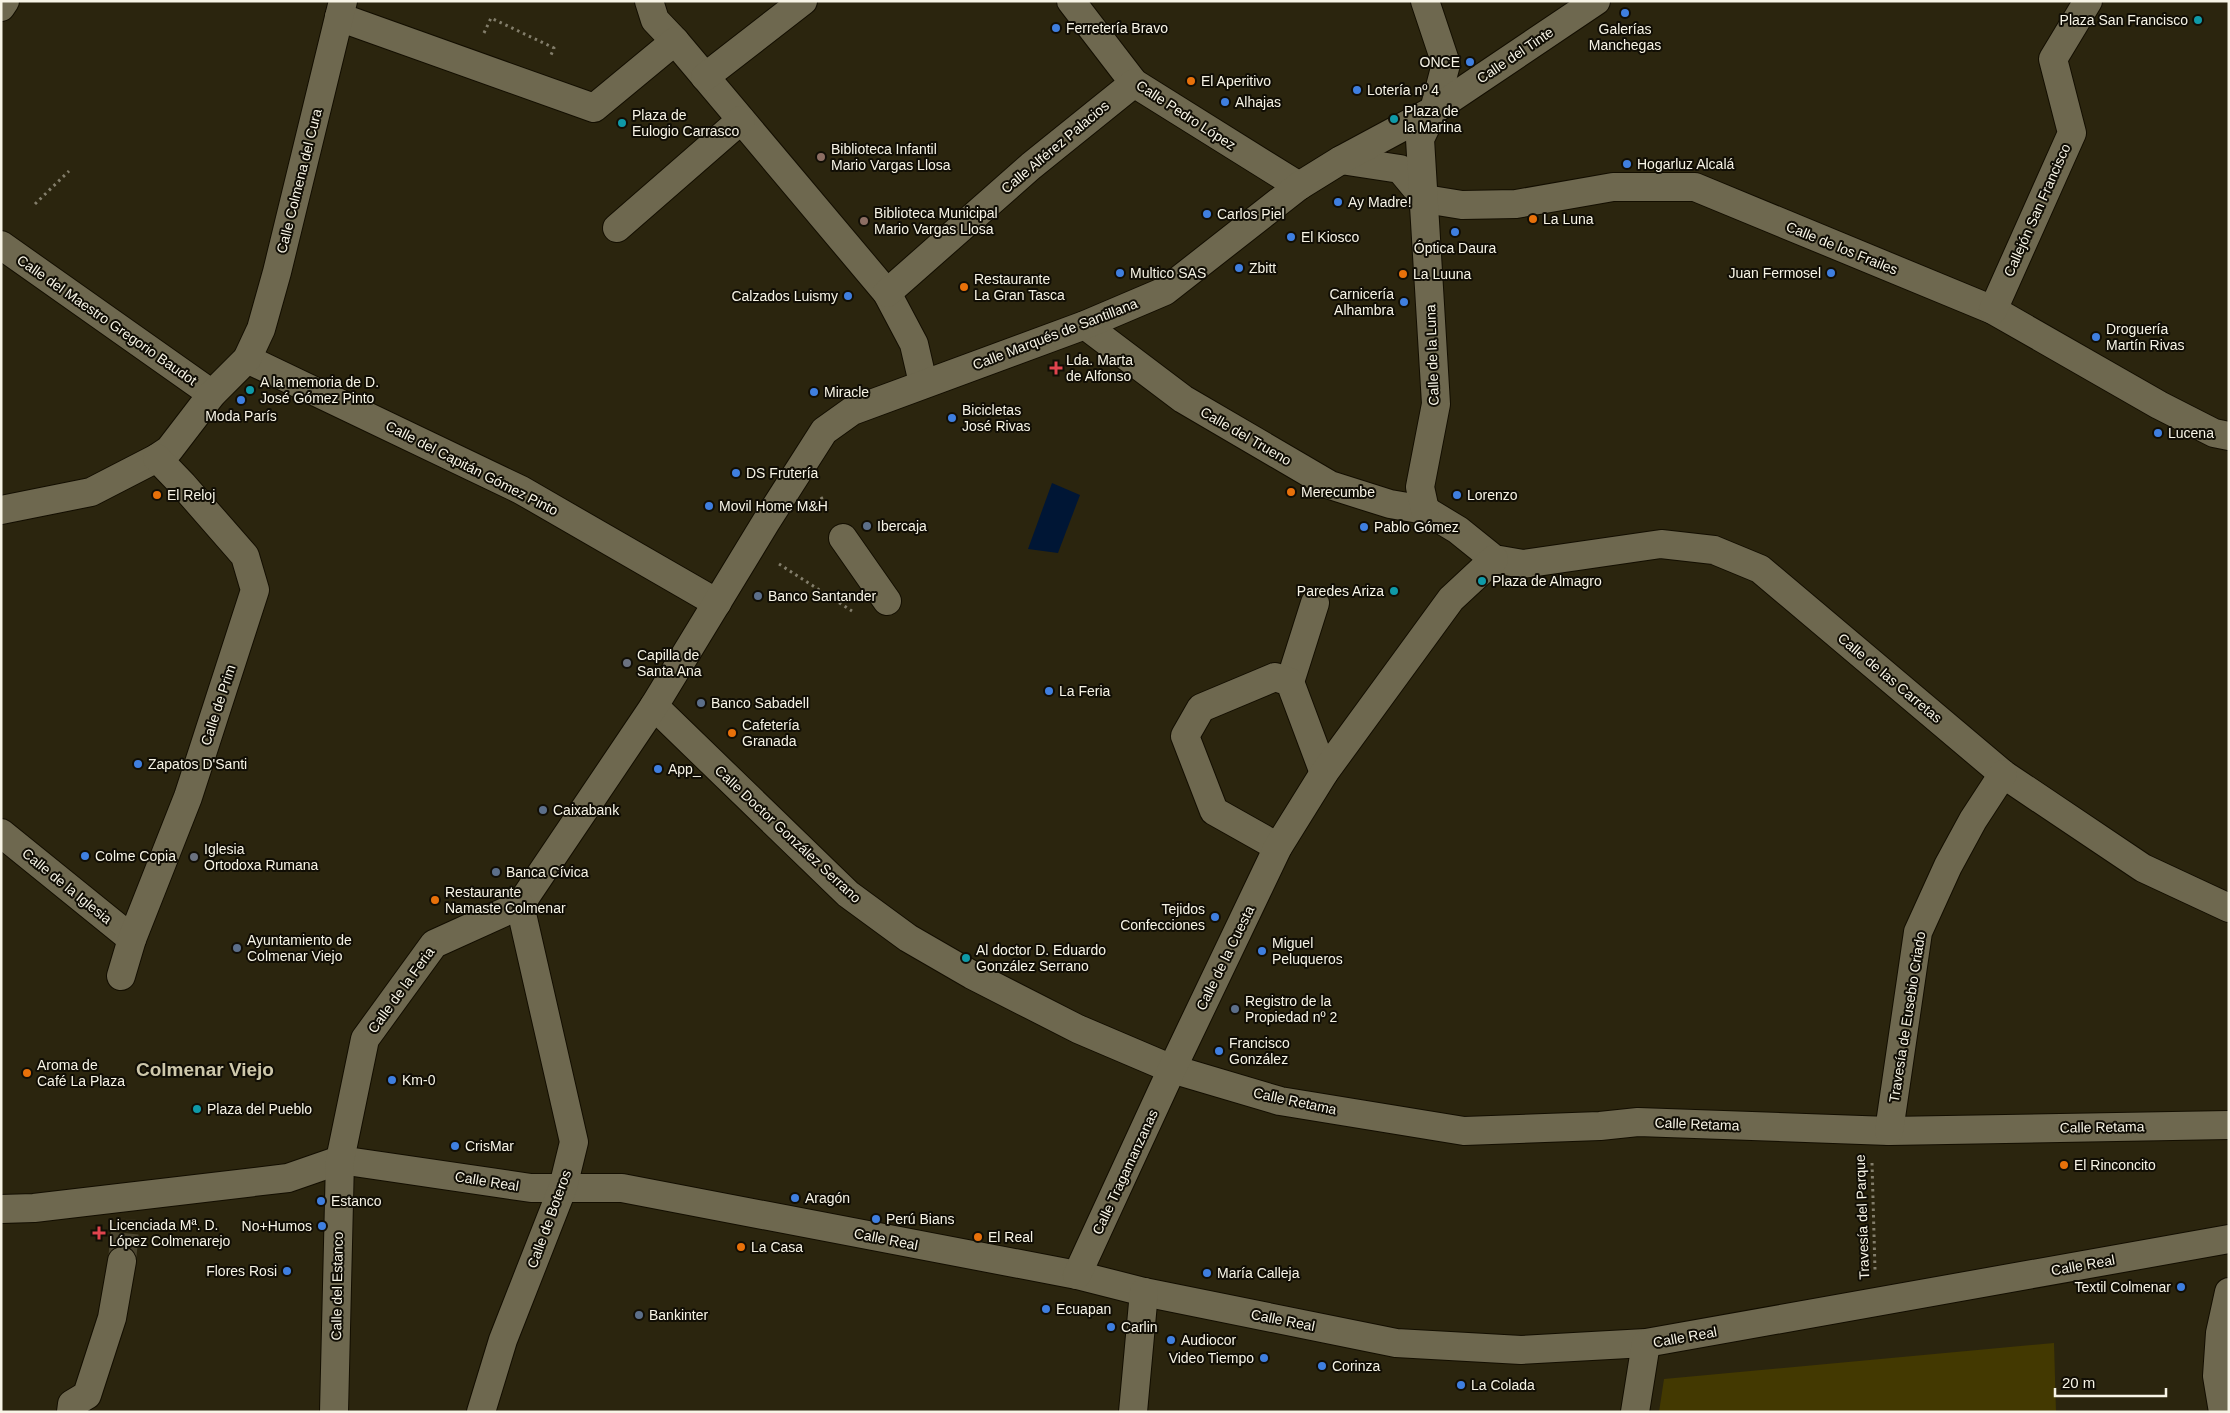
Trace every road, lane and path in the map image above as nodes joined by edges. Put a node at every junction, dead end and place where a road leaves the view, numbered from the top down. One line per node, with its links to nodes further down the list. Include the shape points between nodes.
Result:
1 (4, 1): 8 (street)
2 (649, 1): 11 (street, via 655,20)
3 (804, 1): 12 (street)
4 (1070, 1): 13 (street, Calle Pedro López)
5 (1425, 1): 15 (street, via 1446,64)
6 (1596, 1): 15 (street, Calle del Tinte)
7 (2088, 1): 25 (street, Callejón San Francisco, via 2053,59 2072,133)
8 (1, 7)
9 (341, 9): 14 (street); 27 (street, Calle Colmena del Cura, via 277,272 261,329)
10 (482, 38): 14 (path, via 490,18 554,48)
11 (674, 42): 12 (street); 14 (street, via 594,108)
12 (705, 77): 16 (street)
13 (1134, 82): 19 (street, Calle Pedro López); 24 (street, Calle Alférez Palacios, via 1031,166)
14 (538, 88)
15 (1434, 110): 17 (street); 20 (street, via 1420,139)
16 (741, 120): 22 (street); 24 (street)
17 (1341, 160): 19 (street); 20 (street, via 1400,169)
18 (69, 171): 21 (path)
19 (1299, 186): 26 (street, Calle Marqués de Santillana, via 1165,291)
20 (1425, 199): 25 (street, Calle de los Frailes, via 1462,205 1516,204 1613,187 1695,187); 34 (street, Calle de la Luna, via 1436,404 1420,488)
21 (35, 204)
22 (617, 228)
23 (1, 245): 29 (street, Calle del Maestro Gregorio Baudot)
24 (887, 293): 28 (street, via 914,344)
25 (1993, 310): 30 (street, Calle de los Frailes, via 2159,405 2214,433)
26 (1085, 325): 28 (street, Calle Marqués de Santillana); 34 (street, Calle del Trueno, via 1184,399 1330,485 1390,504)
27 (247, 359): 29 (street, Calle Colmena del Cura); 39 (street, Calle del Capitán Gómez Pinto, via 522,490)
28 (923, 383): 32 (street, Calle Marqués de Santillana, via 852,411 824,431)
29 (212, 394): 31 (street, Calle Colmena del Cura, via 169,450)
30 (2229, 436)
31 (157, 458): 33 (street, Calle Colmena del Cura, via 91,492); 49 (street, Calle de Prim, via 244,556 255,590 188,797)
32 (804, 462): 35 (path); 36 (street, Calle Marqués de Santillana)
33 (1, 510)
34 (1424, 510): 37 (street, via 1458,530)
35 (842, 538): 38 (street)
36 (751, 546): 38 (path, via 860,616); 39 (street, Calle Marqués de Santillana)
37 (1494, 559): 43 (street, Calle de la Cuesta, via 1451,599); 44 (street, Calle de las Carretas, via 1523,564 1661,544 1714,550 1760,569)
38 (886, 601)
39 (716, 603): 42 (street, Calle Marqués de Santillana)
40 (1315, 603): 41 (street)
41 (1290, 682): 43 (street); 46 (street, via 1275,677 1201,708 1185,736 1214,812)
42 (654, 706): 47 (street); 51 (street, Calle Doctor González Serrano, via 848,894 908,938 1078,1029)
43 (1324, 773): 46 (street, Calle de la Cuesta)
44 (2004, 774): 48 (street, Calle de las Carretas, via 2143,868); 53 (street, Travesía de Eusebio Criado, via 1973,820 1918,932)
45 (1, 833): 49 (street, Calle de la Iglesia)
46 (1278, 847): 51 (street, Calle de la Cuesta)
47 (520, 905): 54 (street, Calle de la Feria, via 434,944 365,1040); 55 (street, Calle de Boteros, via 574,1142)
48 (2229, 908)
49 (132, 939): 50 (street, Calle de Prim)
50 (122, 976)
51 (1172, 1069): 53 (street, Calle Retama, via 1280,1101 1464,1131 1638,1122); 59 (street, Calle Tragamanzanas)
52 (2229, 1125): 53 (street, Calle Retama)
53 (1880, 1130): 62 (path, Travesía del Parque)
54 (340, 1160): 55 (street, Calle Real, via 531,1188); 56 (street, via 288,1178); 65 (street, Calle del Estanco)
55 (563, 1187): 59 (street, Calle Real, via 622,1188); 66 (street, Calle de Boteros, via 503,1340)
56 (1, 1209)
57 (2229, 1239): 62 (street, Calle Real)
58 (122, 1261): 64 (street, via 112,1318 87,1395 72,1404)
59 (1077, 1275): 60 (street, Calle Real)
60 (1144, 1292): 63 (street, Calle Real, via 1396,1343 1521,1350); 67 (street)
61 (2228, 1295): 69 (street, via 2220,1333 2217,1376)
62 (1876, 1303): 63 (street, Calle Real)
63 (1646, 1343): 68 (street)
64 (71, 1412)
65 (334, 1412)
66 (481, 1412)
67 (1133, 1412)
68 (1635, 1412)
69 (2223, 1412)

